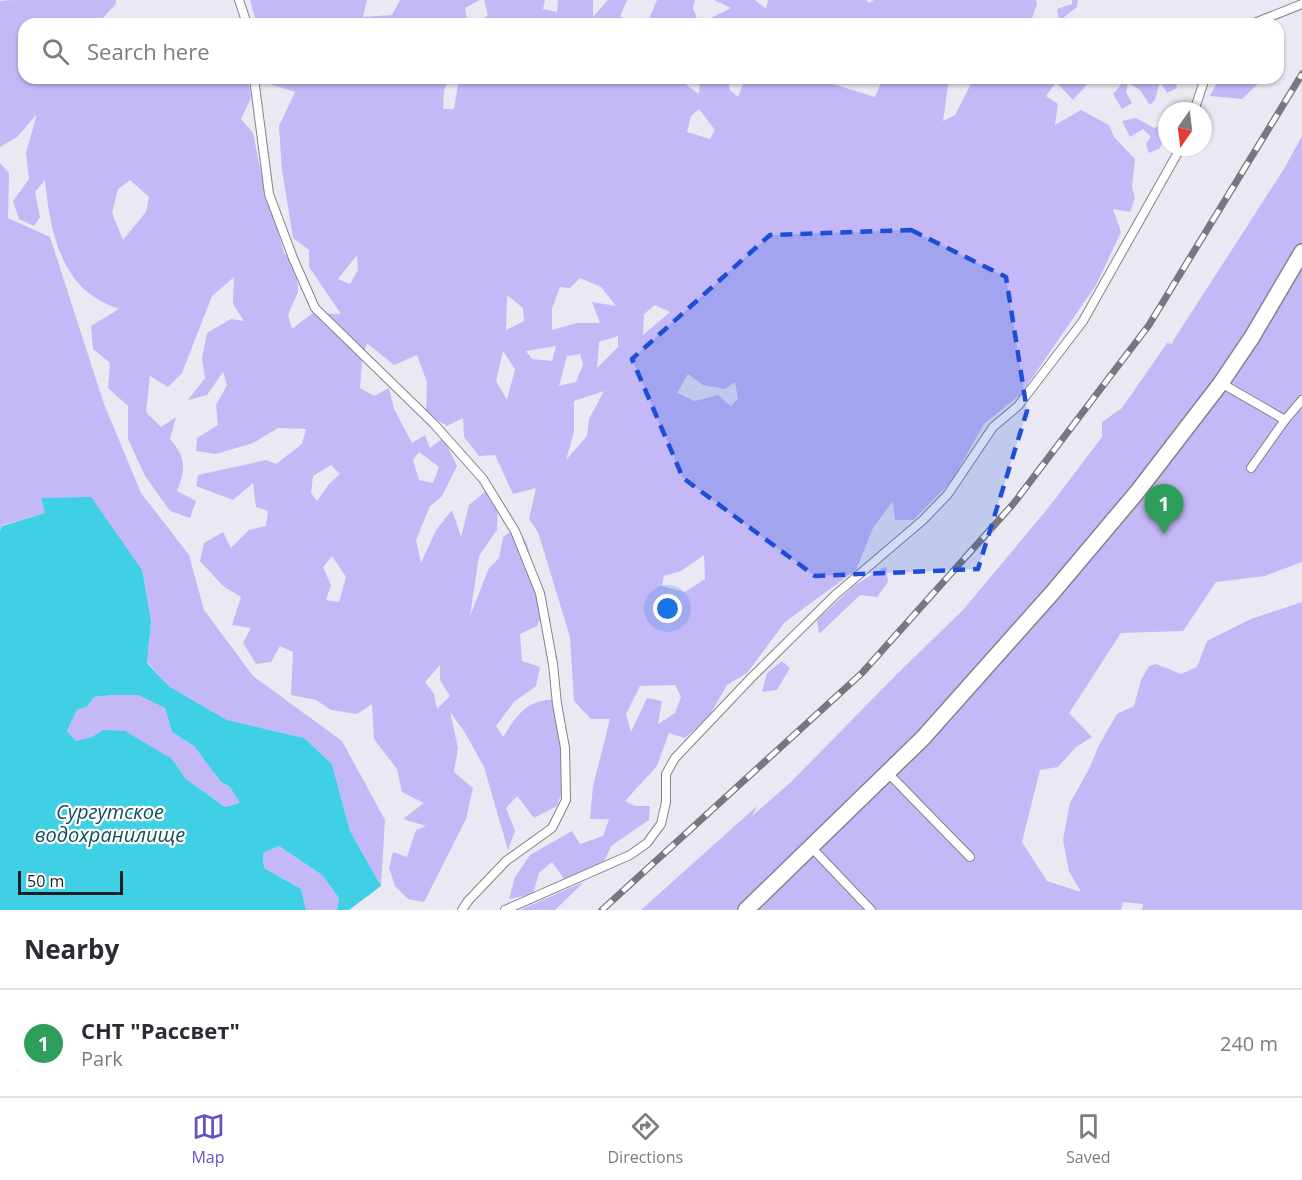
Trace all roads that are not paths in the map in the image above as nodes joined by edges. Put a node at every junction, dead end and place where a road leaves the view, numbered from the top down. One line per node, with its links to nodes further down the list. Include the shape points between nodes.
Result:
1 (239, 0): 3 (lane)
2 (1302, 4): 4 (lane)
3 (245, 18)
4 (1267, 18)
5 (255, 84): 17 (lane, via 269,194 315,308 434,424 483,478 515,531 540,593 565,748 566,800 552,828 506,861)
6 (1203, 84): 7 (lane)
7 (1197, 102)
8 (1176, 156): 18 (lane, via 1083,321 1018,406 993,427 948,494 835,595 675,758 666,774 661,824 647,843 630,855)
9 (1302, 252): 10 (street)
10 (1221, 383): 12 (lane); 14 (street, via 1053,592 923,738)
11 (1302, 400): 12 (lane)
12 (1284, 420): 13 (lane)
13 (1251, 468)
14 (887, 772): 15 (street); 16 (lane)
15 (811, 847): 19 (street); 20 (lane)
16 (970, 857)
17 (462, 910)
18 (505, 910)
19 (746, 910)
20 (872, 910)

